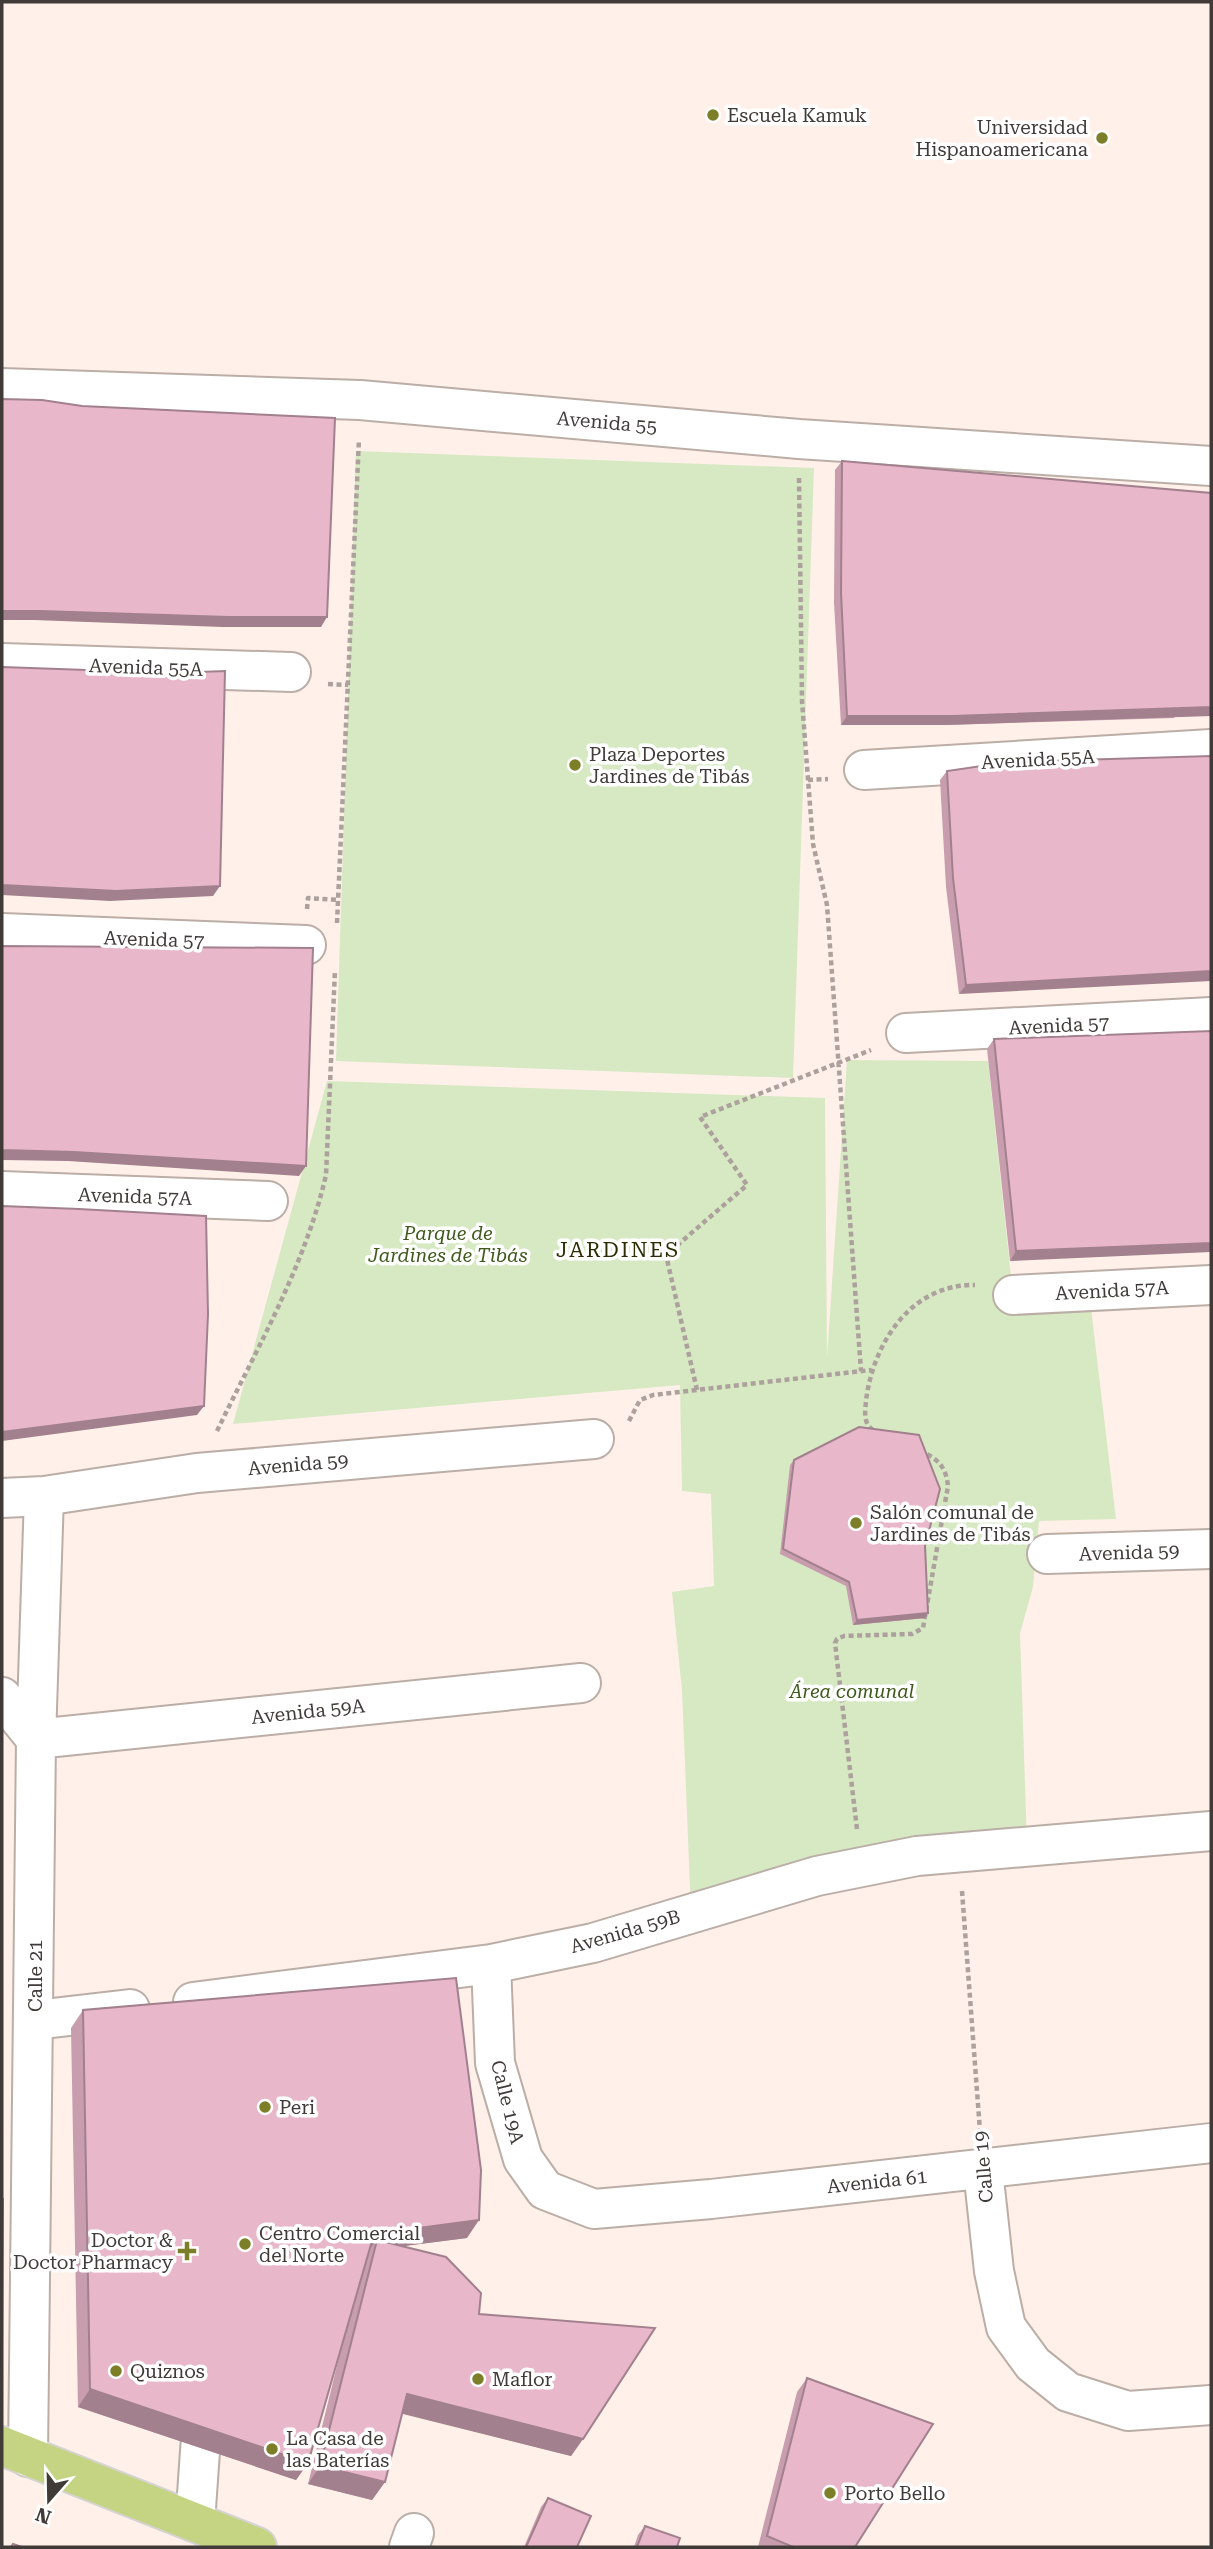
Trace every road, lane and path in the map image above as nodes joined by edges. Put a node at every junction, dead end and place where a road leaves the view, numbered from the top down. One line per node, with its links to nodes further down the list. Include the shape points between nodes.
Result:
1 (2, 388): 2 (street, Avenida 55, via 360,400)
2 (799, 439): 3 (street, Avenida 55); 14 (path, via 802,701 813,844 827,905)
3 (1211, 466)
4 (2, 663): 5 (street, Avenida 55A)
5 (291, 672)
6 (1211, 749): 7 (street, Avenida 55A)
7 (864, 770)
8 (308, 898): 9 (path)
9 (338, 900)
10 (2, 933): 11 (street, Avenida 57)
11 (306, 945)
12 (1211, 1017): 13 (street, Avenida 57)
13 (906, 1033): 14 (path, via 897,1033)
14 (839, 1064): 20 (path); 21 (path, via 700,1117 747,1185 666,1255)
15 (2, 1191): 16 (street, Avenida 57A)
16 (268, 1201)
17 (1211, 1285): 18 (street, Avenida 57A)
18 (1013, 1295): 19 (path, via 961,1285 919,1303 887,1334)
19 (871, 1370): 20 (path); 22 (path, via 865,1418 871,1430)
20 (861, 1371): 21 (path)
21 (697, 1390): 23 (path, via 645,1397 631,1419)
22 (880, 1433)
23 (594, 1439): 25 (street, Avenida 59, via 197,1473)
24 (918, 1450): 33 (path, via 939,1461 948,1486 923,1628 912,1634 844,1636 835,1643)
25 (44, 1496): 26 (street, Avenida 59); 31 (street, Calle 21)
26 (2, 1498)
27 (1211, 1549): 28 (street, Avenida 59)
28 (1047, 1554)
29 (581, 1683): 31 (street, Avenida 59A)
30 (2, 1697): 31 (street)
31 (36, 1739): 36 (street, Calle 21)
32 (1211, 1831): 34 (street, Avenida 59B)
33 (858, 1837)
34 (959, 1853): 35 (street, Avenida 59B, via 917,1856 817,1876 593,1943); 38 (path, Calle 19)
35 (491, 1964): 36 (street, Avenida 59B); 39 (street, Calle 19A, via 495,2063 523,2160)
36 (35, 2020): 42 (street, Calle 21)
37 (1211, 2143): 38 (street, Avenida 61)
38 (983, 2170): 39 (street, Avenida 61, via 594,2209); 41 (street, Calle 19, via 994,2271 1006,2327 1033,2364 1068,2392 1128,2411)
39 (545, 2190)
40 (207, 2357): 43 (street)
41 (1211, 2405)
42 (15, 2452): 43 (main road)
43 (195, 2522): 44 (main road)
44 (247, 2545)

